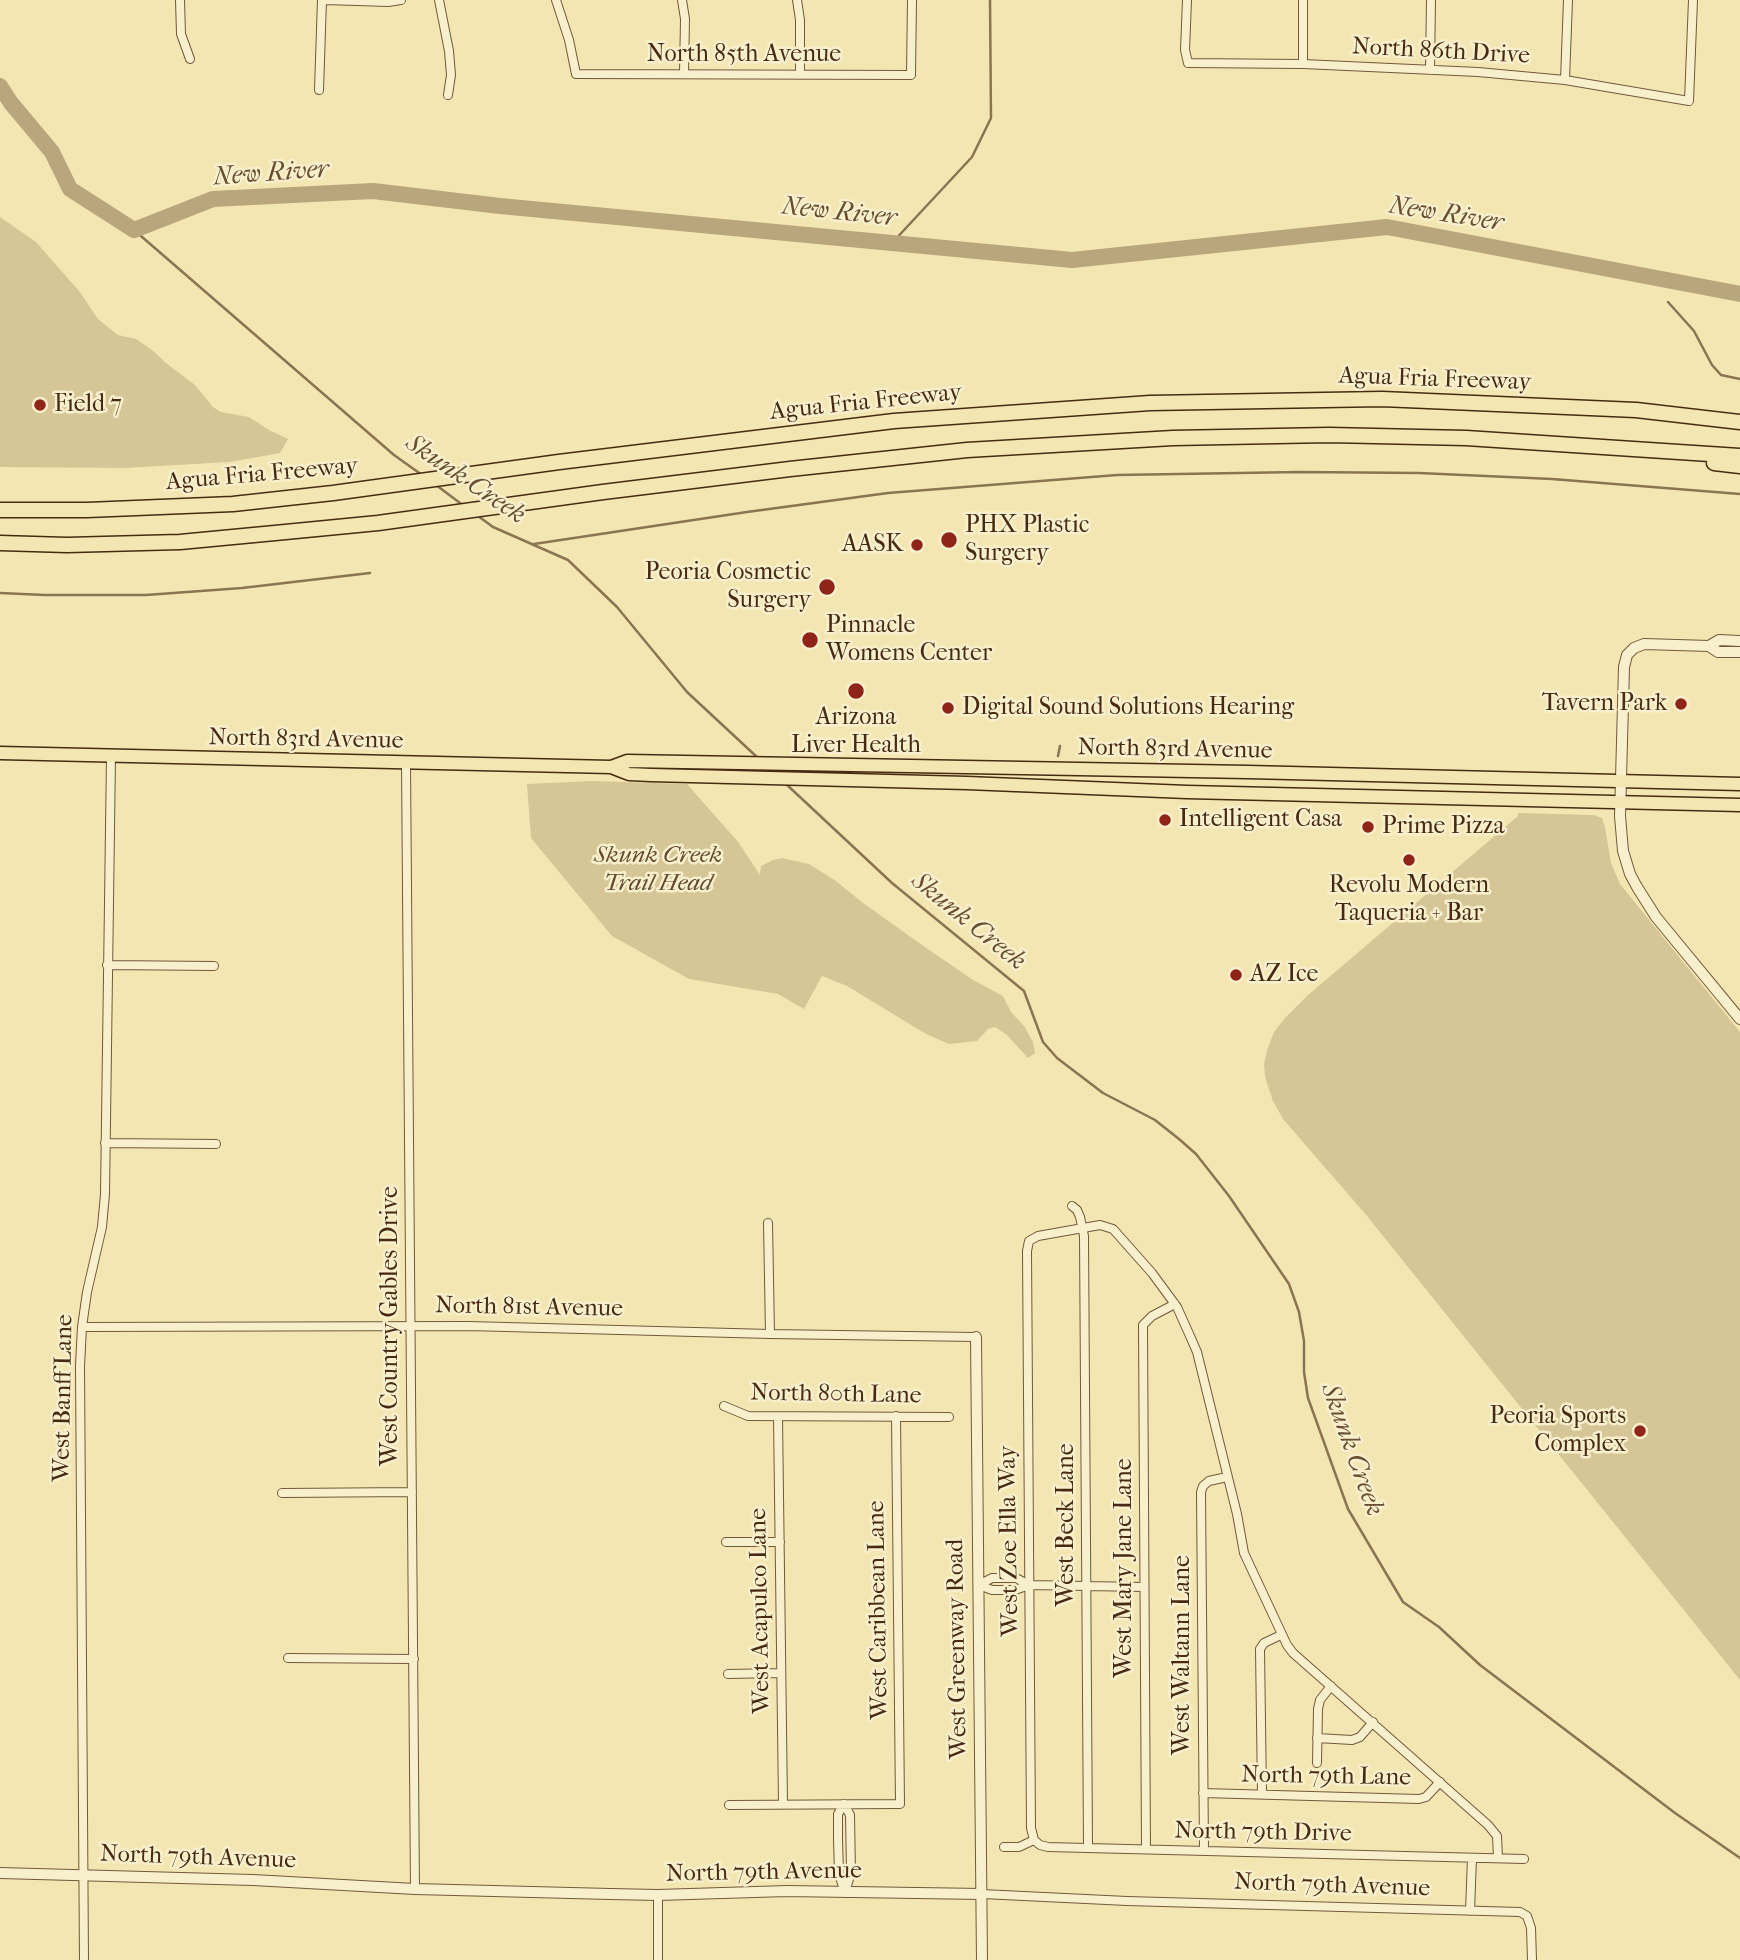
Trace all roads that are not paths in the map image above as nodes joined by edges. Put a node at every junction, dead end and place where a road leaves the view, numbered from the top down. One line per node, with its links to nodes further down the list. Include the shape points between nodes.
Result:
1 (180, 0): 14 (street, via 181,34)
2 (323, 0): 3 (street); 20 (street)
3 (401, 0)
4 (439, 0): 21 (street, via 449,51)
5 (556, 0): 17 (street, North 85th Avenue, via 576,74)
6 (682, 0): 17 (street)
7 (797, 0): 18 (street)
8 (912, 0): 18 (street, North 85th Avenue, via 911,75)
9 (1187, 0): 15 (street, North 86th Drive, via 1188,63)
10 (1303, 0): 15 (street)
11 (1431, 0): 16 (street)
12 (1568, 0): 19 (street)
13 (1693, 0): 19 (street, North 86th Drive, via 1689,101)
14 (190, 59)
15 (1303, 64): 16 (street, North 86th Drive)
16 (1430, 70): 19 (street, North 86th Drive)
17 (684, 74): 18 (street, North 85th Avenue)
18 (800, 75)
19 (1565, 80)
20 (320, 90)
21 (449, 95)
22 (1740, 422): 26 (highway, Agua Fria Freeway, via 1636,410 1382,399 1150,403 894,421 219,504)
23 (1567, 444): 24 (highway); 25 (highway); 27 (highway, via 1356,436 1172,438 967,450 378,523 180,542)
24 (1740, 456)
25 (1740, 466)
26 (0, 510)
27 (0, 543)
28 (1740, 641): 29 (street, via 1719,640)
29 (1709, 646): 30 (street, via 1718,652); 35 (street, via 1650,644 1630,651 1624,667)
30 (1740, 652)
31 (0, 753): 32 (main road, North 83rd Avenue)
32 (111, 756): 33 (main road, North 83rd Avenue); 39 (street, West Banff Lane)
33 (406, 763): 34 (main road, North 83rd Avenue); 48 (street, West Country Gables Drive)
34 (611, 767): 35 (main road, North 83rd Avenue, via 639,761); 37 (main road, North 83rd Avenue, via 651,775)
35 (1621, 781): 36 (main road, North 83rd Avenue); 37 (street)
36 (1740, 784)
37 (1620, 802): 38 (main road, North 83rd Avenue); 41 (street, via 1623,851 1637,887)
38 (1740, 805)
39 (107, 965): 40 (street); 42 (street, West Banff Lane)
40 (214, 966)
41 (1740, 1020)
42 (105, 1143): 43 (street); 49 (street, West Banff Lane, via 102,1227)
43 (216, 1144)
44 (1072, 1206): 46 (street, West Beck Lane)
45 (768, 1223): 50 (street)
46 (1083, 1227): 47 (street, via 1113,1229); 61 (street, West Zoe Ella Way, via 1038,1236 1029,1241 1027,1251); 63 (street, West Beck Lane)
47 (1175, 1304): 56 (street, via 1197,1352); 64 (street, West Mary Jane Lane, via 1143,1325)
48 (411, 1325): 49 (street, North 81st Avenue); 50 (street, North 81st Avenue); 57 (street, West Country Gables Drive)
49 (82, 1327): 89 (street, West Banff Lane)
50 (770, 1334): 51 (street, North 81st Avenue)
51 (976, 1337): 62 (street, West Greenway Road)
52 (724, 1406): 54 (street, North 80th Lane, via 747,1416)
53 (896, 1416): 54 (street, North 80th Lane); 55 (street, North 80th Lane); 78 (street, West Caribbean Lane, via 900,1804)
54 (778, 1417): 60 (street, West Acapulco Lane)
55 (949, 1417)
56 (1227, 1477): 65 (street, via 1244,1553); 75 (street, West Waltann Lane, via 1209,1481 1201,1492)
57 (412, 1492): 58 (street); 67 (street, West Country Gables Drive)
58 (282, 1493)
59 (726, 1542): 60 (street)
60 (780, 1542): 68 (street, West Acapulco Lane)
61 (1029, 1584): 62 (street, via 1015,1590); 63 (street); 80 (street, West Zoe Ella Way)
62 (979, 1585): 92 (street, West Greenway Road)
63 (1085, 1586): 64 (street); 82 (street, West Beck Lane)
64 (1144, 1587): 83 (street, West Mary Jane Lane)
65 (1281, 1635): 70 (street, via 1293,1653); 76 (street, via 1260,1649)
66 (288, 1658): 67 (street)
67 (414, 1659): 90 (street, West Country Gables Drive)
68 (780, 1673): 69 (street); 77 (street, West Acapulco Lane)
69 (728, 1674)
70 (1332, 1686): 71 (street); 72 (street, via 1320,1700)
71 (1373, 1722): 72 (street, via 1352,1740); 74 (street)
72 (1317, 1738): 73 (street)
73 (1317, 1763)
74 (1440, 1782): 76 (street, North 79th Lane, via 1419,1799); 86 (street, via 1489,1825 1497,1836)
75 (1203, 1793): 76 (street, North 79th Lane); 84 (street, West Waltann Lane)
76 (1262, 1794)
77 (783, 1804): 78 (street); 79 (street)
78 (844, 1804): 91 (street, via 850,1815 851,1861)
79 (729, 1805)
80 (1034, 1840): 81 (street, North 79th Drive); 82 (street, North 79th Drive, via 1048,1847)
81 (1004, 1847)
82 (1088, 1847): 83 (street, North 79th Drive)
83 (1146, 1849): 84 (street, North 79th Drive)
84 (1204, 1850): 85 (street, North 79th Drive)
85 (1472, 1858): 86 (street, North 79th Drive); 94 (street)
86 (1498, 1858): 87 (street, North 79th Drive)
87 (1524, 1859)
88 (0, 1873): 89 (street, North 79th Avenue)
89 (83, 1875): 90 (street, North 79th Avenue); 95 (street, West Banff Lane)
90 (415, 1889): 93 (street, North 79th Avenue)
91 (845, 1893): 92 (street, North 79th Avenue); 93 (street, North 79th Avenue)
92 (982, 1894): 94 (street, North 79th Avenue); 97 (street, West Greenway Road)
93 (658, 1895): 96 (street)
94 (1471, 1911): 98 (street, North 79th Avenue, via 1527,1916)
95 (84, 1960)
96 (658, 1960)
97 (982, 1960)
98 (1532, 1960)

